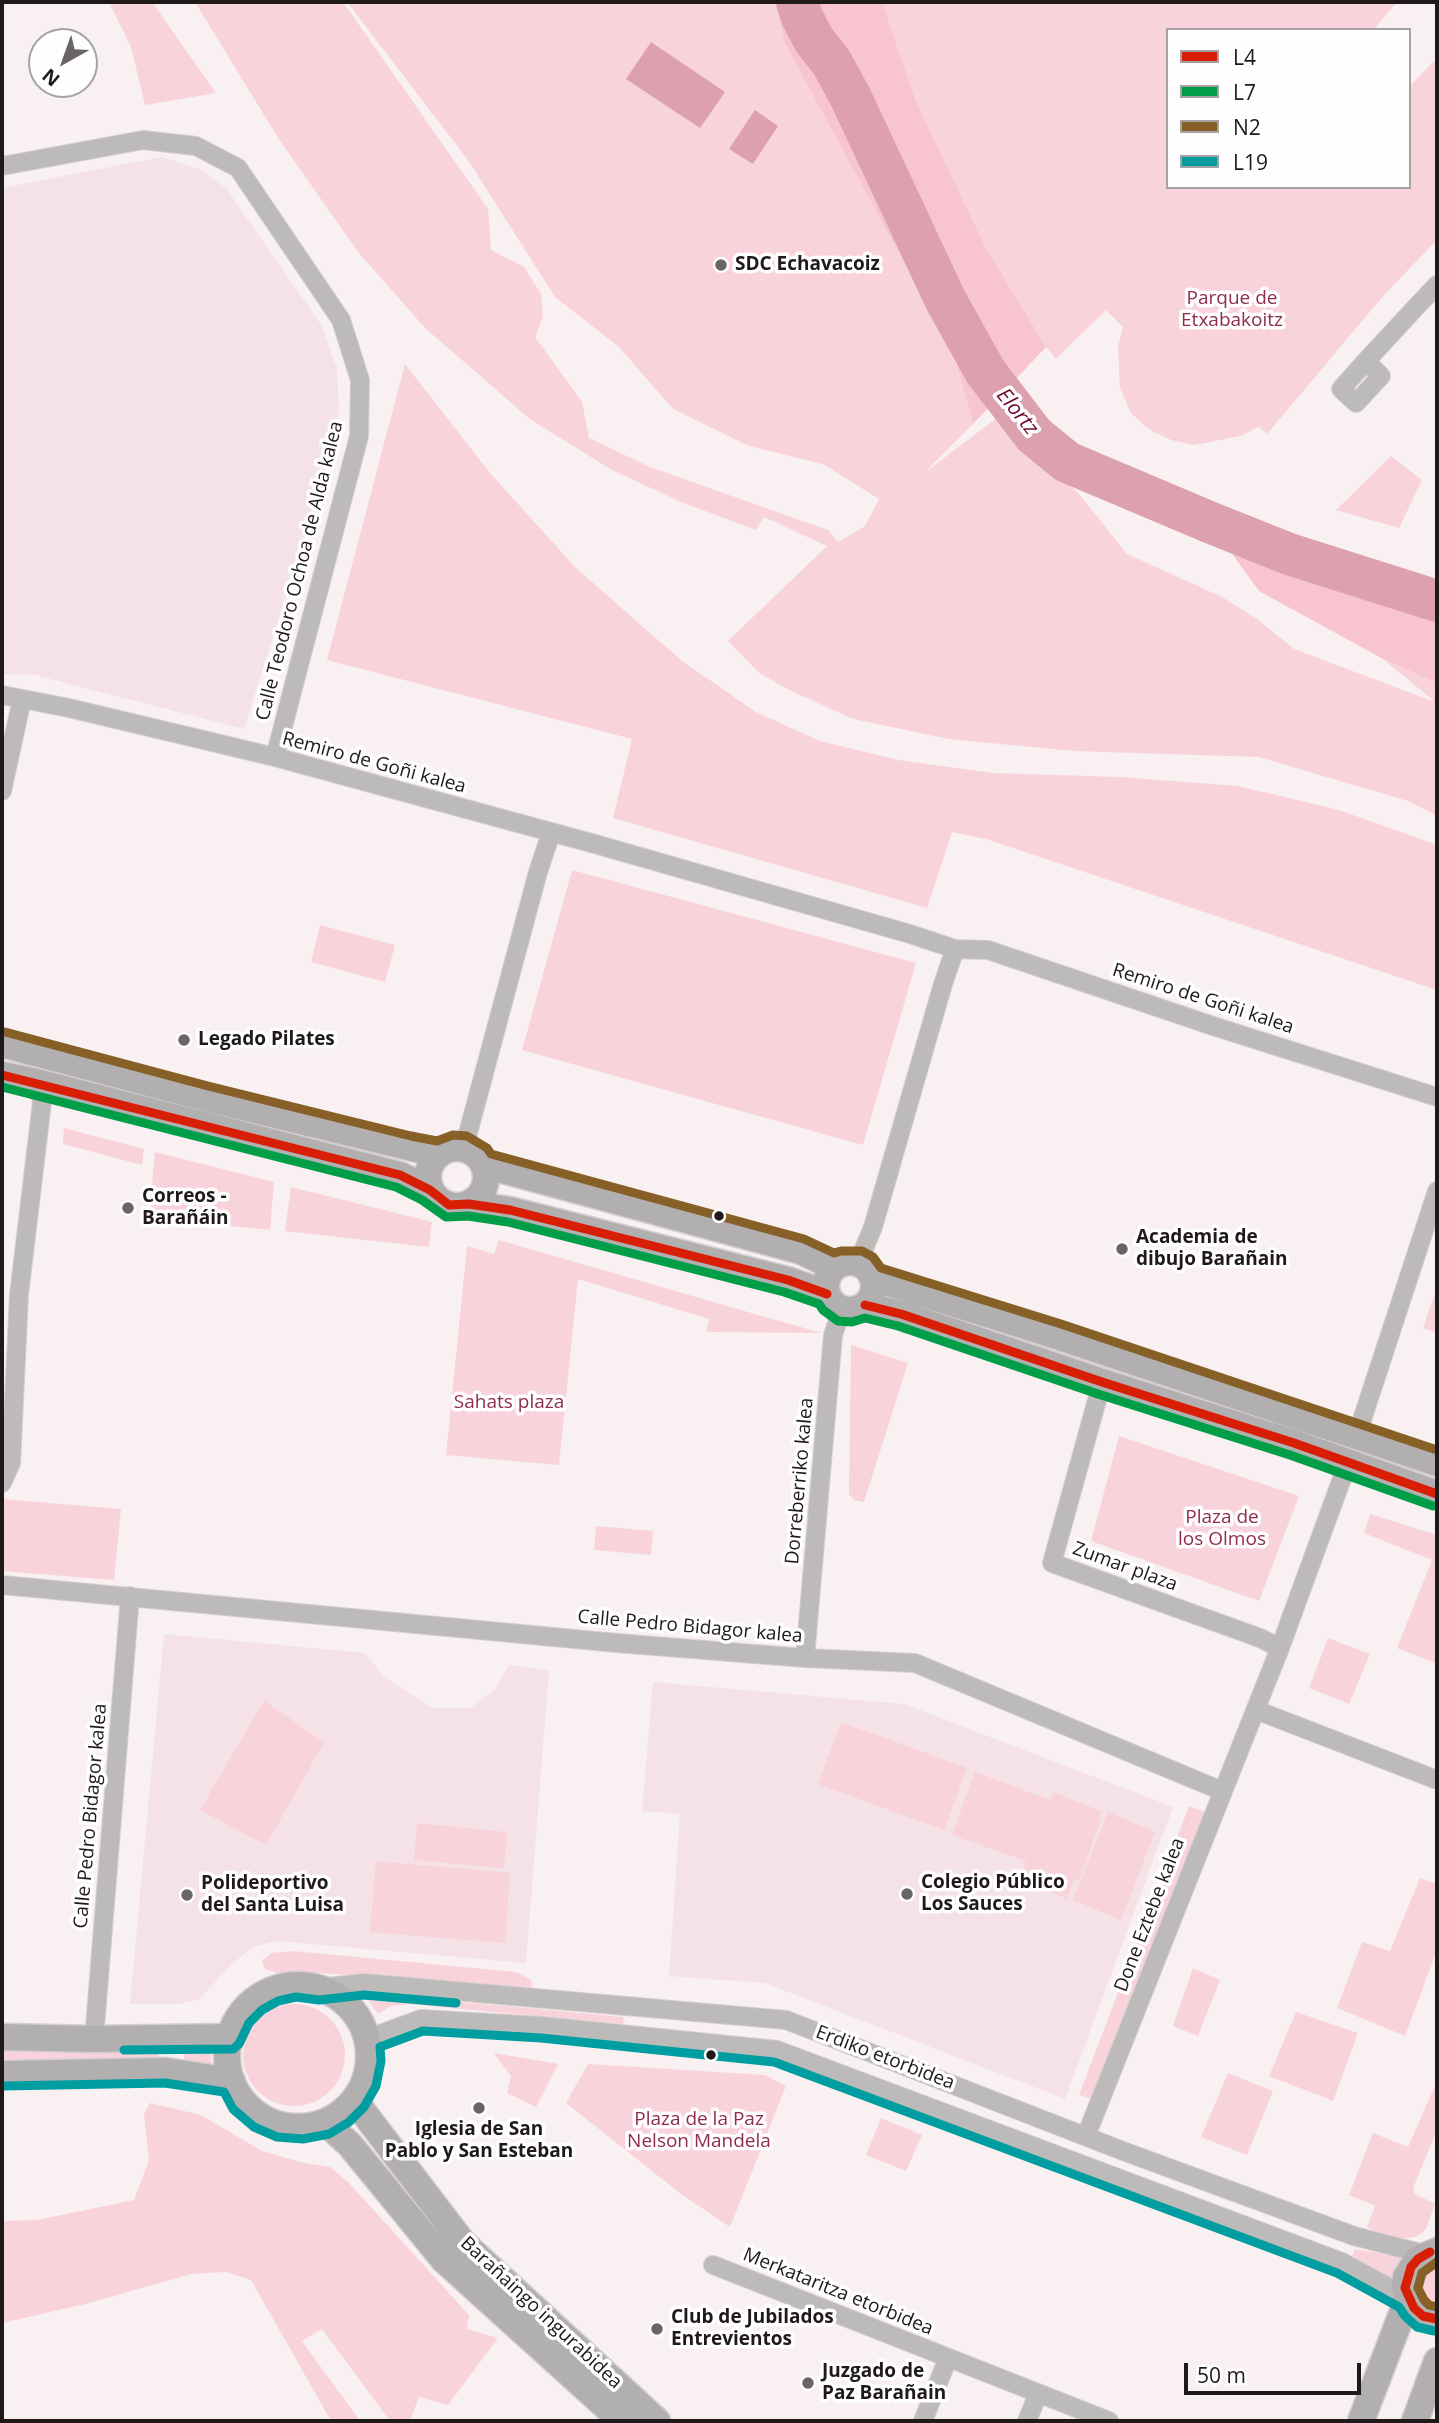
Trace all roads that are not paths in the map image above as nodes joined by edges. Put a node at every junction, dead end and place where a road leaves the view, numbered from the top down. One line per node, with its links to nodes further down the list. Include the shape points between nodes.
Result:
1 (2, 166): 6 (street, Calle Teodoro Ochoa de Alda kalea, via 143,140 196,146 238,168 341,320 360,380 359,436)
2 (1437, 287): 3 (street)
3 (1366, 361)
4 (2, 695): 5 (street, Remiro de Goñi kalea)
5 (22, 699): 6 (street, Remiro de Goñi kalea); 7 (street)
6 (275, 757): 8 (street, Remiro de Goñi kalea)
7 (2, 790)
8 (551, 833): 9 (street, Remiro de Goñi kalea); 14 (street)
9 (955, 949): 13 (street, Remiro de Goñi kalea, via 988,950); 20 (street, via 873,1227)
10 (2, 1044): 15 (main road)
11 (2, 1075): 12 (main road)
12 (37, 1082): 17 (main road, via 400,1175); 26 (street, via 42,1102 19,1295 11,1463)
13 (1437, 1097)
14 (464, 1148): 15 (main road); 16 (main road)
15 (438, 1154): 17 (main road, via 428,1170)
16 (484, 1165): 19 (main road, via 486,1183); 20 (main road, via 801,1251)
17 (430, 1190): 19 (main road, via 449,1205)
18 (1437, 1191): 23 (street)
19 (469, 1204): 21 (main road, via 523,1213 789,1280)
20 (855, 1270): 21 (main road, via 873,1293); 21 (main road, via 827,1280); 23 (main road)
21 (845, 1303): 22 (main road, via 901,1314); 31 (street, Dorreberriko kalea, via 833,1335)
22 (1102, 1382): 24 (main road); 30 (street, Zumar plaza, via 1052,1563)
23 (1357, 1435): 25 (main road)
24 (1348, 1462): 27 (main road); 30 (street, Done Eztebe kalea)
25 (1437, 1463)
26 (2, 1483)
27 (1437, 1494)
28 (2, 1584): 29 (street, Calle Pedro Bidagor kalea)
29 (130, 1596): 31 (street, Calle Pedro Bidagor kalea); 38 (street, Calle Pedro Bidagor kalea)
30 (1280, 1648): 32 (street, Done Eztebe kalea)
31 (806, 1658): 34 (street, Calle Pedro Bidagor kalea, via 922,1665)
32 (1256, 1710): 33 (street); 34 (street, Done Eztebe kalea)
33 (1437, 1780)
34 (1222, 1791): 44 (street, Done Eztebe kalea)
35 (319, 1988): 37 (main road, via 296,1985 274,1989 254,2000); 39 (main road, via 349,2008); 44 (street, Erdiko etorbidea, via 364,1983 786,2020)
36 (2, 2037): 38 (main road)
37 (229, 2037): 38 (main road); 41 (main road)
38 (94, 2039)
39 (367, 2039): 42 (main road, via 365,2081); 48 (street, Erdiko etorbidea, via 421,2019 542,2026 777,2050 1342,2262)
40 (2, 2074): 41 (main road, via 166,2071)
41 (232, 2081): 43 (main road, via 243,2101 260,2116 281,2125)
42 (354, 2100): 43 (main road); 54 (main road, Barañaingo ingurabidea, via 463,2243)
43 (325, 2122): 53 (main road, Barañaingo ingurabidea, via 350,2145 444,2260)
44 (1086, 2136): 46 (street, Erdiko etorbidea, via 1354,2236)
45 (1437, 2227): 46 (main road)
46 (1431, 2252): 48 (main road, via 1410,2267 1405,2288)
47 (713, 2265): 50 (street, Merkataritza etorbidea)
48 (1408, 2298): 49 (main road, via 1423,2316); 58 (main road)
49 (1437, 2319)
50 (948, 2358): 52 (street, Merkataritza etorbidea); 55 (street, Merkataritza etorbidea)
51 (1437, 2361): 59 (main road)
52 (1038, 2394): 56 (street); 57 (street, Merkataritza etorbidea)
53 (622, 2421)
54 (657, 2421)
55 (923, 2421)
56 (1027, 2421)
57 (1109, 2421)
58 (1361, 2421)
59 (1415, 2421)

